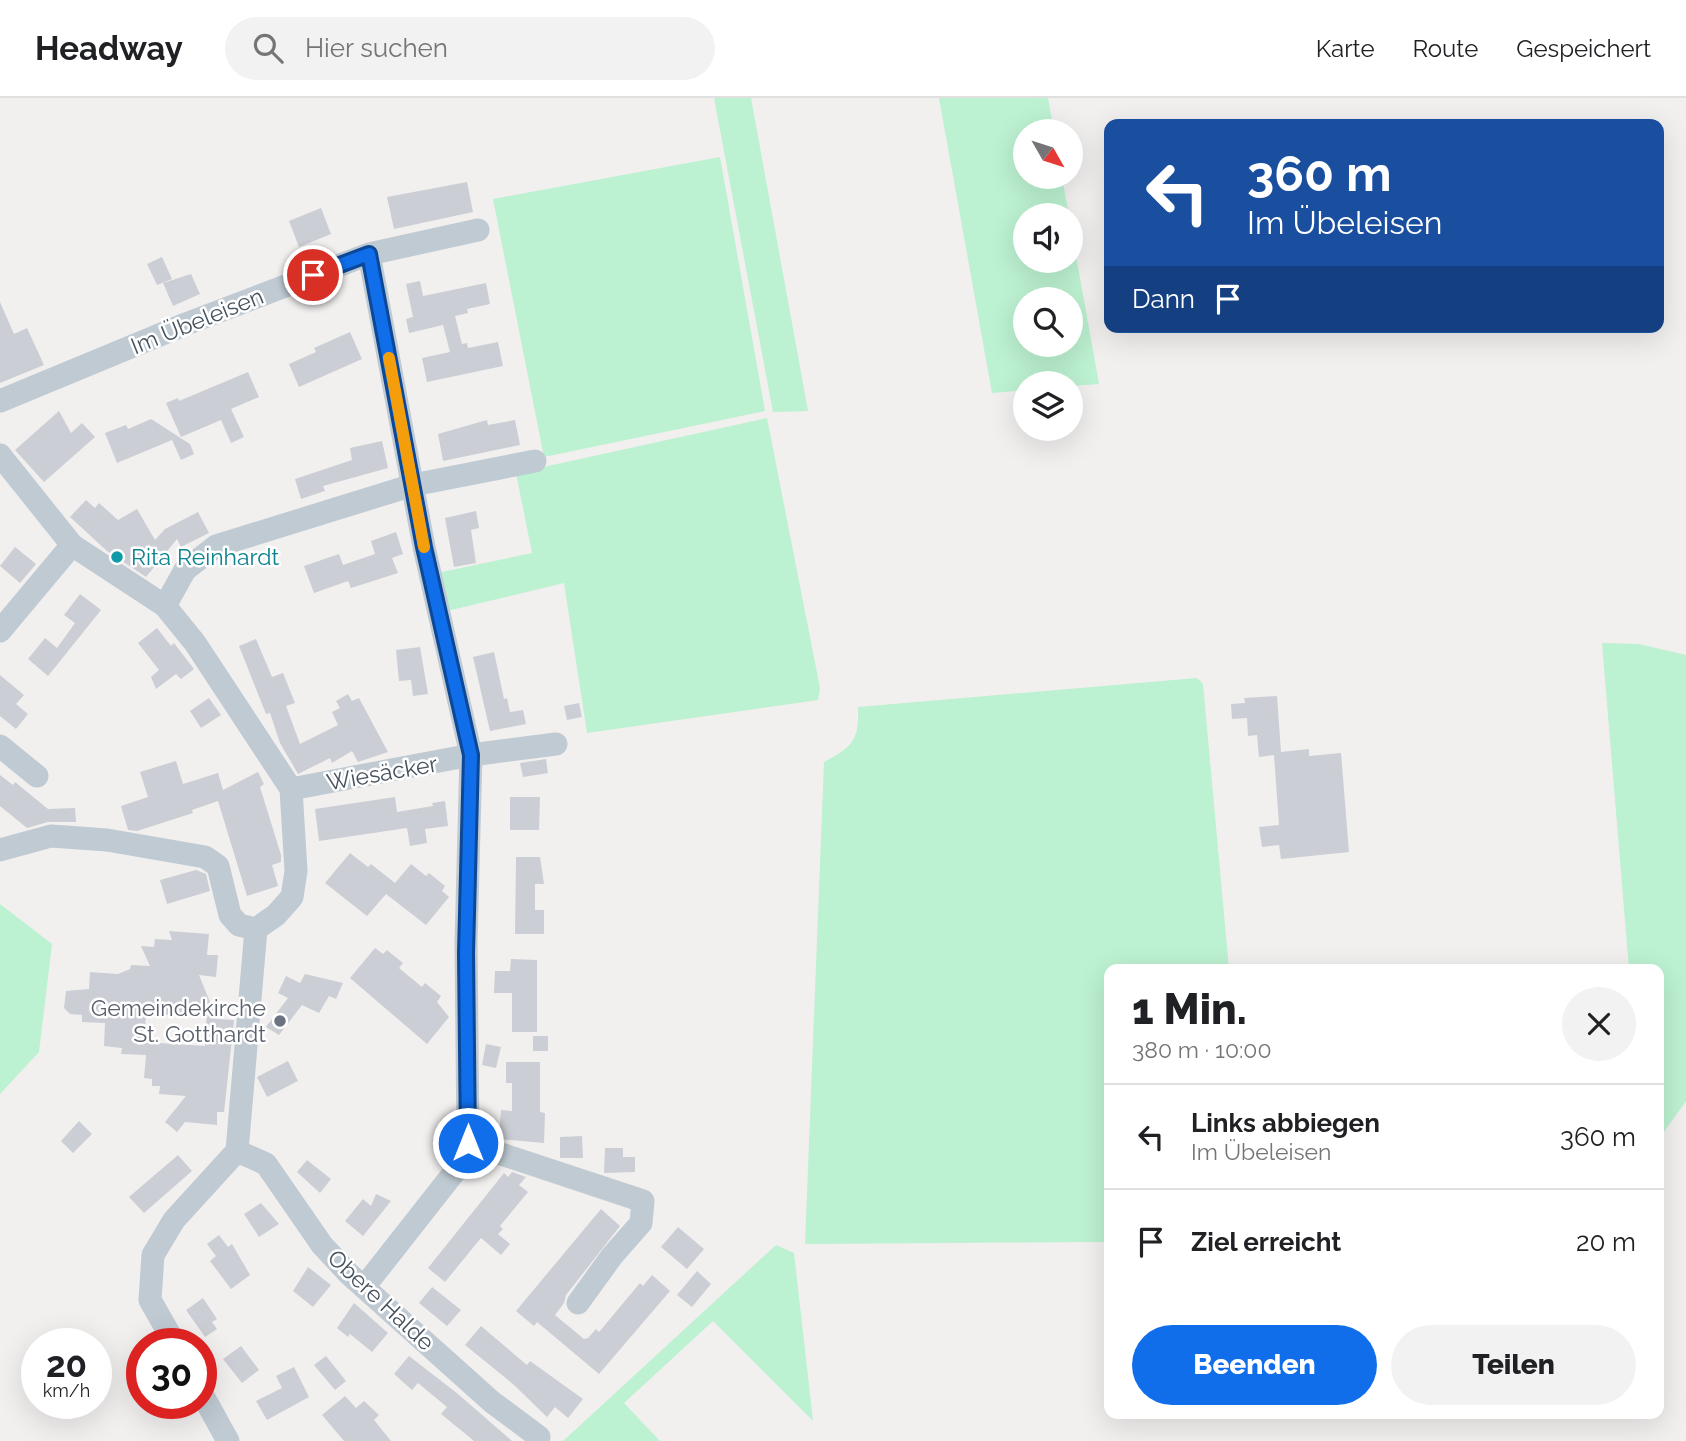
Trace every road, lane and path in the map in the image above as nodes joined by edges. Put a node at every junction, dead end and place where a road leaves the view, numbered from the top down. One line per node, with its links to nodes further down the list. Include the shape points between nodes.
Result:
1 (478, 230): 2 (street, Im Übeleisen)
2 (369, 254): 3 (street, Im Übeleisen); 6 (street)
3 (0, 401)
4 (0, 455): 7 (street)
5 (535, 461): 6 (street)
6 (413, 485): 8 (street, via 216,546 186,570); 13 (street)
7 (72, 545): 8 (street); 9 (street)
8 (165, 606): 15 (street, via 195,643)
9 (7, 607): 10 (street)
10 (0, 631)
11 (556, 744): 13 (street, Wiesäcker)
12 (0, 746): 14 (street)
13 (471, 755): 15 (street, Wiesäcker); 18 (street)
14 (37, 776)
15 (290, 789): 17 (street, via 296,871 292,897)
16 (0, 850): 17 (street, via 51,836 107,840 205,857 218,866 230,915 239,925)
17 (256, 929): 19 (street)
18 (468, 1143): 20 (street, via 456,1170); 21 (street, via 643,1201 640,1223)
19 (237, 1151): 20 (street, Obere Halde, via 266,1164 322,1245); 22 (street, via 173,1220 153,1255 150,1300)
20 (364, 1287): 24 (street, Obere Halde, via 492,1402)
21 (578, 1303)
22 (166, 1328)
23 (216, 1419): 25 (street)
24 (539, 1437)
25 (228, 1441)

